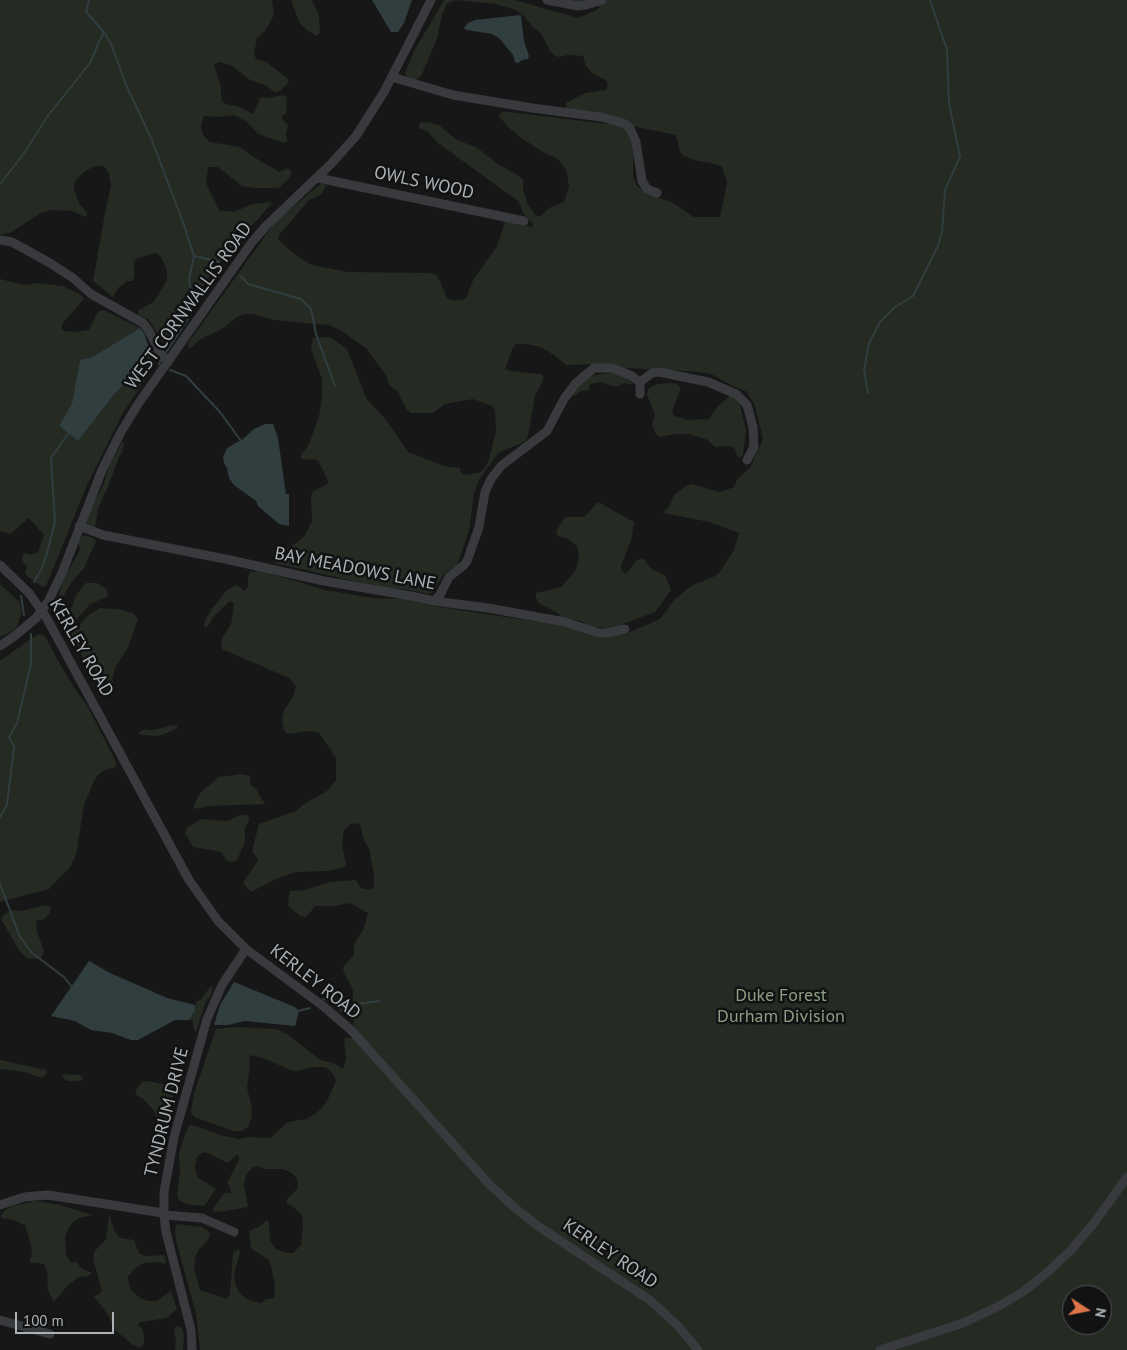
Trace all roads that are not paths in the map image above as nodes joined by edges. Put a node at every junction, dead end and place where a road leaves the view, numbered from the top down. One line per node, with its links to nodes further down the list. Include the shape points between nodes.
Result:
1 (431, 0): 4 (street, WEST CORNWALLIS ROAD)
2 (547, 0): 3 (street, via 578,6)
3 (602, 0)
4 (392, 78): 5 (street, WEST CORNWALLIS ROAD, via 356,136); 6 (street, via 437,92 624,123 636,142 642,181 647,189)
5 (318, 178): 7 (street, OWLS WOOD); 9 (street, WEST CORNWALLIS ROAD, via 252,242)
6 (657, 193)
7 (524, 220)
8 (0, 240): 9 (street, via 12,242 50,263 92,294 143,324)
9 (168, 362): 13 (street, WEST CORNWALLIS ROAD, via 111,450)
10 (640, 382): 11 (street); 12 (street, via 659,372 708,382 736,394 746,405 752,427 754,447); 15 (street, via 621,371 603,367 594,368 576,383 547,431 501,466 491,479 467,561 449,577)
11 (640, 394)
12 (747, 460)
13 (79, 526): 15 (street, BAY MEADOWS LANE, via 131,541); 16 (street, WEST CORNWALLIS ROAD, via 52,594)
14 (0, 565): 16 (street, KERLEY ROAD)
15 (434, 601): 17 (street, BAY MEADOWS LANE, via 565,622 599,633)
16 (42, 610): 18 (street, WEST CORNWALLIS ROAD, via 27,627); 19 (street, KERLEY ROAD, via 189,880 218,921)
17 (625, 629)
18 (0, 646)
19 (246, 949): 22 (street, TYNDRUM DRIVE, via 222,984 207,1019 170,1156); 27 (street, KERLEY ROAD, via 351,1030 489,1184 515,1208 651,1301)
20 (1127, 1177): 28 (street, via 1077,1243 1024,1292 963,1324)
21 (0, 1205): 22 (street, via 40,1195)
22 (164, 1214): 23 (street, via 202,1218); 26 (street, TYNDRUM DRIVE, via 169,1248 191,1330)
23 (234, 1232)
24 (0, 1320): 25 (street)
25 (50, 1334)
26 (192, 1350)
27 (698, 1350)
28 (880, 1350)

